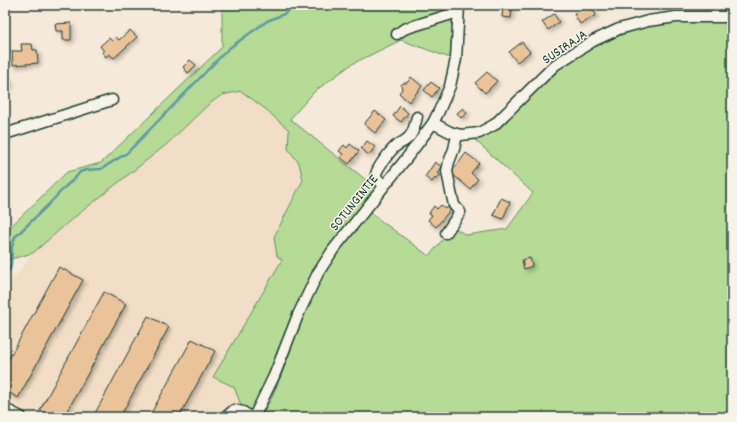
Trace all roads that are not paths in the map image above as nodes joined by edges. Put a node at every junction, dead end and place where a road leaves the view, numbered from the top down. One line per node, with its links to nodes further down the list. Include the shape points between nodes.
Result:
1 (458, 9): 3 (street); 6 (street, SOTUNGINTIE, via 456,59 450,86)
2 (732, 18): 8 (street, SUSIRAJA, via 676,17 619,29 555,65 494,125 479,133)
3 (397, 34)
4 (112, 100): 7 (street)
5 (417, 117): 9 (street, via 410,137 396,146 376,172 376,176)
6 (433, 123): 8 (street, SUSIRAJA); 9 (street, SOTUNGINTIE)
7 (5, 134)
8 (457, 134): 10 (street, via 447,171 454,205 460,212)
9 (384, 185): 15 (street, SOTUNGINTIE, via 332,250 318,273)
10 (446, 233)
11 (5, 409): 12 (street)
12 (21, 417)
13 (226, 417): 14 (street, via 234,410)
14 (251, 417)
15 (254, 417)

